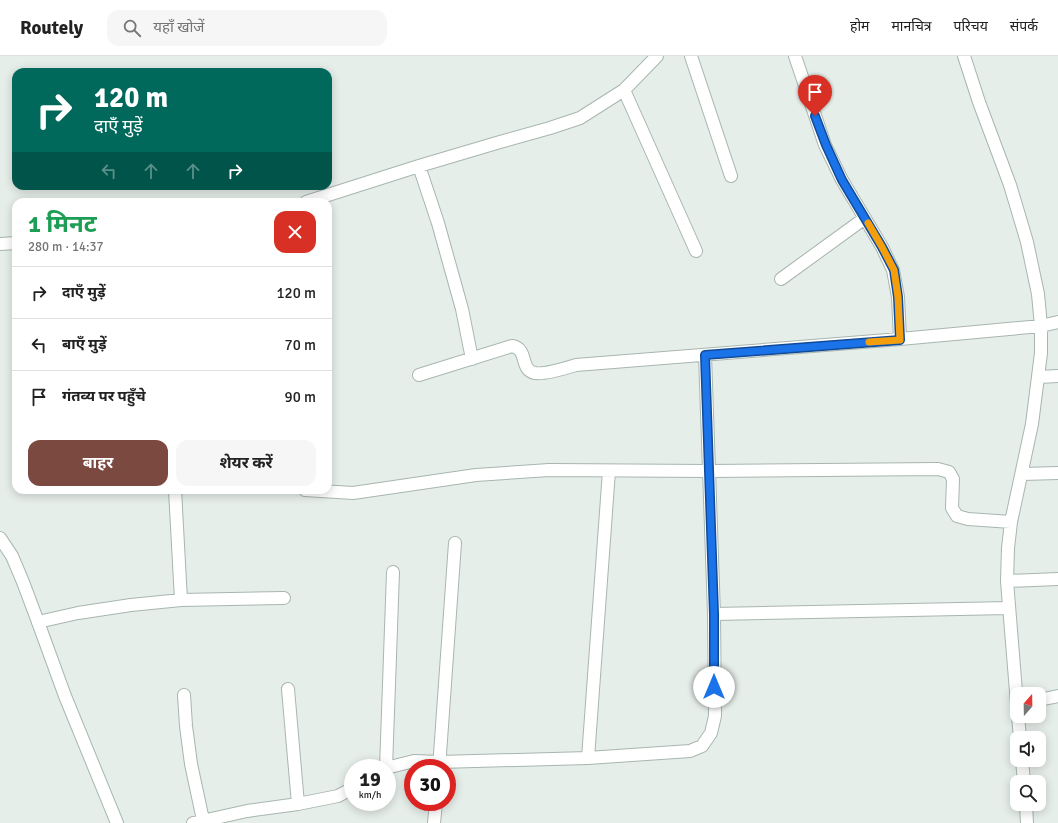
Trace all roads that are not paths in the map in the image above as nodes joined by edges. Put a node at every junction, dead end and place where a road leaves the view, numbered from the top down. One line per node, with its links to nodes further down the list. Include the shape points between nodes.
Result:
1 (657, 56): 5 (street)
2 (691, 56): 7 (street)
3 (795, 56): 9 (street, via 826,145 842,180)
4 (964, 56): 15 (street, via 1010,185 1027,242 1038,294)
5 (624, 90): 6 (street, via 580,118); 12 (street)
6 (419, 166): 8 (street); 18 (street, via 462,309)
7 (731, 176)
8 (326, 198)
9 (865, 218): 13 (street); 16 (street, via 894,270)
10 (12, 243): 11 (street)
11 (0, 244)
12 (696, 251)
13 (781, 279)
14 (1058, 322): 15 (street)
15 (1041, 326): 16 (street); 21 (street)
16 (900, 340): 17 (street)
17 (705, 355): 18 (street, via 576,365 541,373 529,370 517,347 512,346); 23 (street)
18 (472, 359): 19 (street)
19 (419, 375)
20 (1058, 376): 21 (street)
21 (1039, 377): 25 (street)
22 (609, 471): 23 (street); 26 (street, via 549,470 476,475 352,493); 44 (street)
23 (710, 471): 28 (street, via 938,469 949,472 953,479 952,508 957,516 968,520); 37 (street)
24 (1058, 473): 25 (street)
25 (1022, 474): 28 (street)
26 (332, 492)
27 (175, 494): 35 (street)
28 (1011, 522): 33 (street)
29 (0, 538): 38 (street, via 12,556)
30 (455, 543): 46 (street)
31 (392, 572): 45 (street)
32 (1058, 579): 33 (street)
33 (1007, 581): 36 (street)
34 (284, 598): 35 (street)
35 (180, 600): 38 (street, via 131,605)
36 (1009, 608): 37 (street); 39 (street)
37 (714, 614): 44 (street, via 715,716 711,733 702,746 690,751)
38 (38, 622): 53 (street)
39 (1016, 687)
40 (288, 689): 49 (street)
41 (184, 695): 52 (street)
42 (1058, 696): 43 (street)
43 (1046, 699)
44 (588, 758): 47 (street)
45 (386, 759)
46 (439, 759)
47 (456, 764)
48 (344, 793): 49 (street)
49 (298, 804): 52 (street)
50 (435, 811): 54 (street)
51 (1026, 811): 55 (street)
52 (198, 822)
53 (117, 823)
54 (434, 823)
55 (1027, 823)

